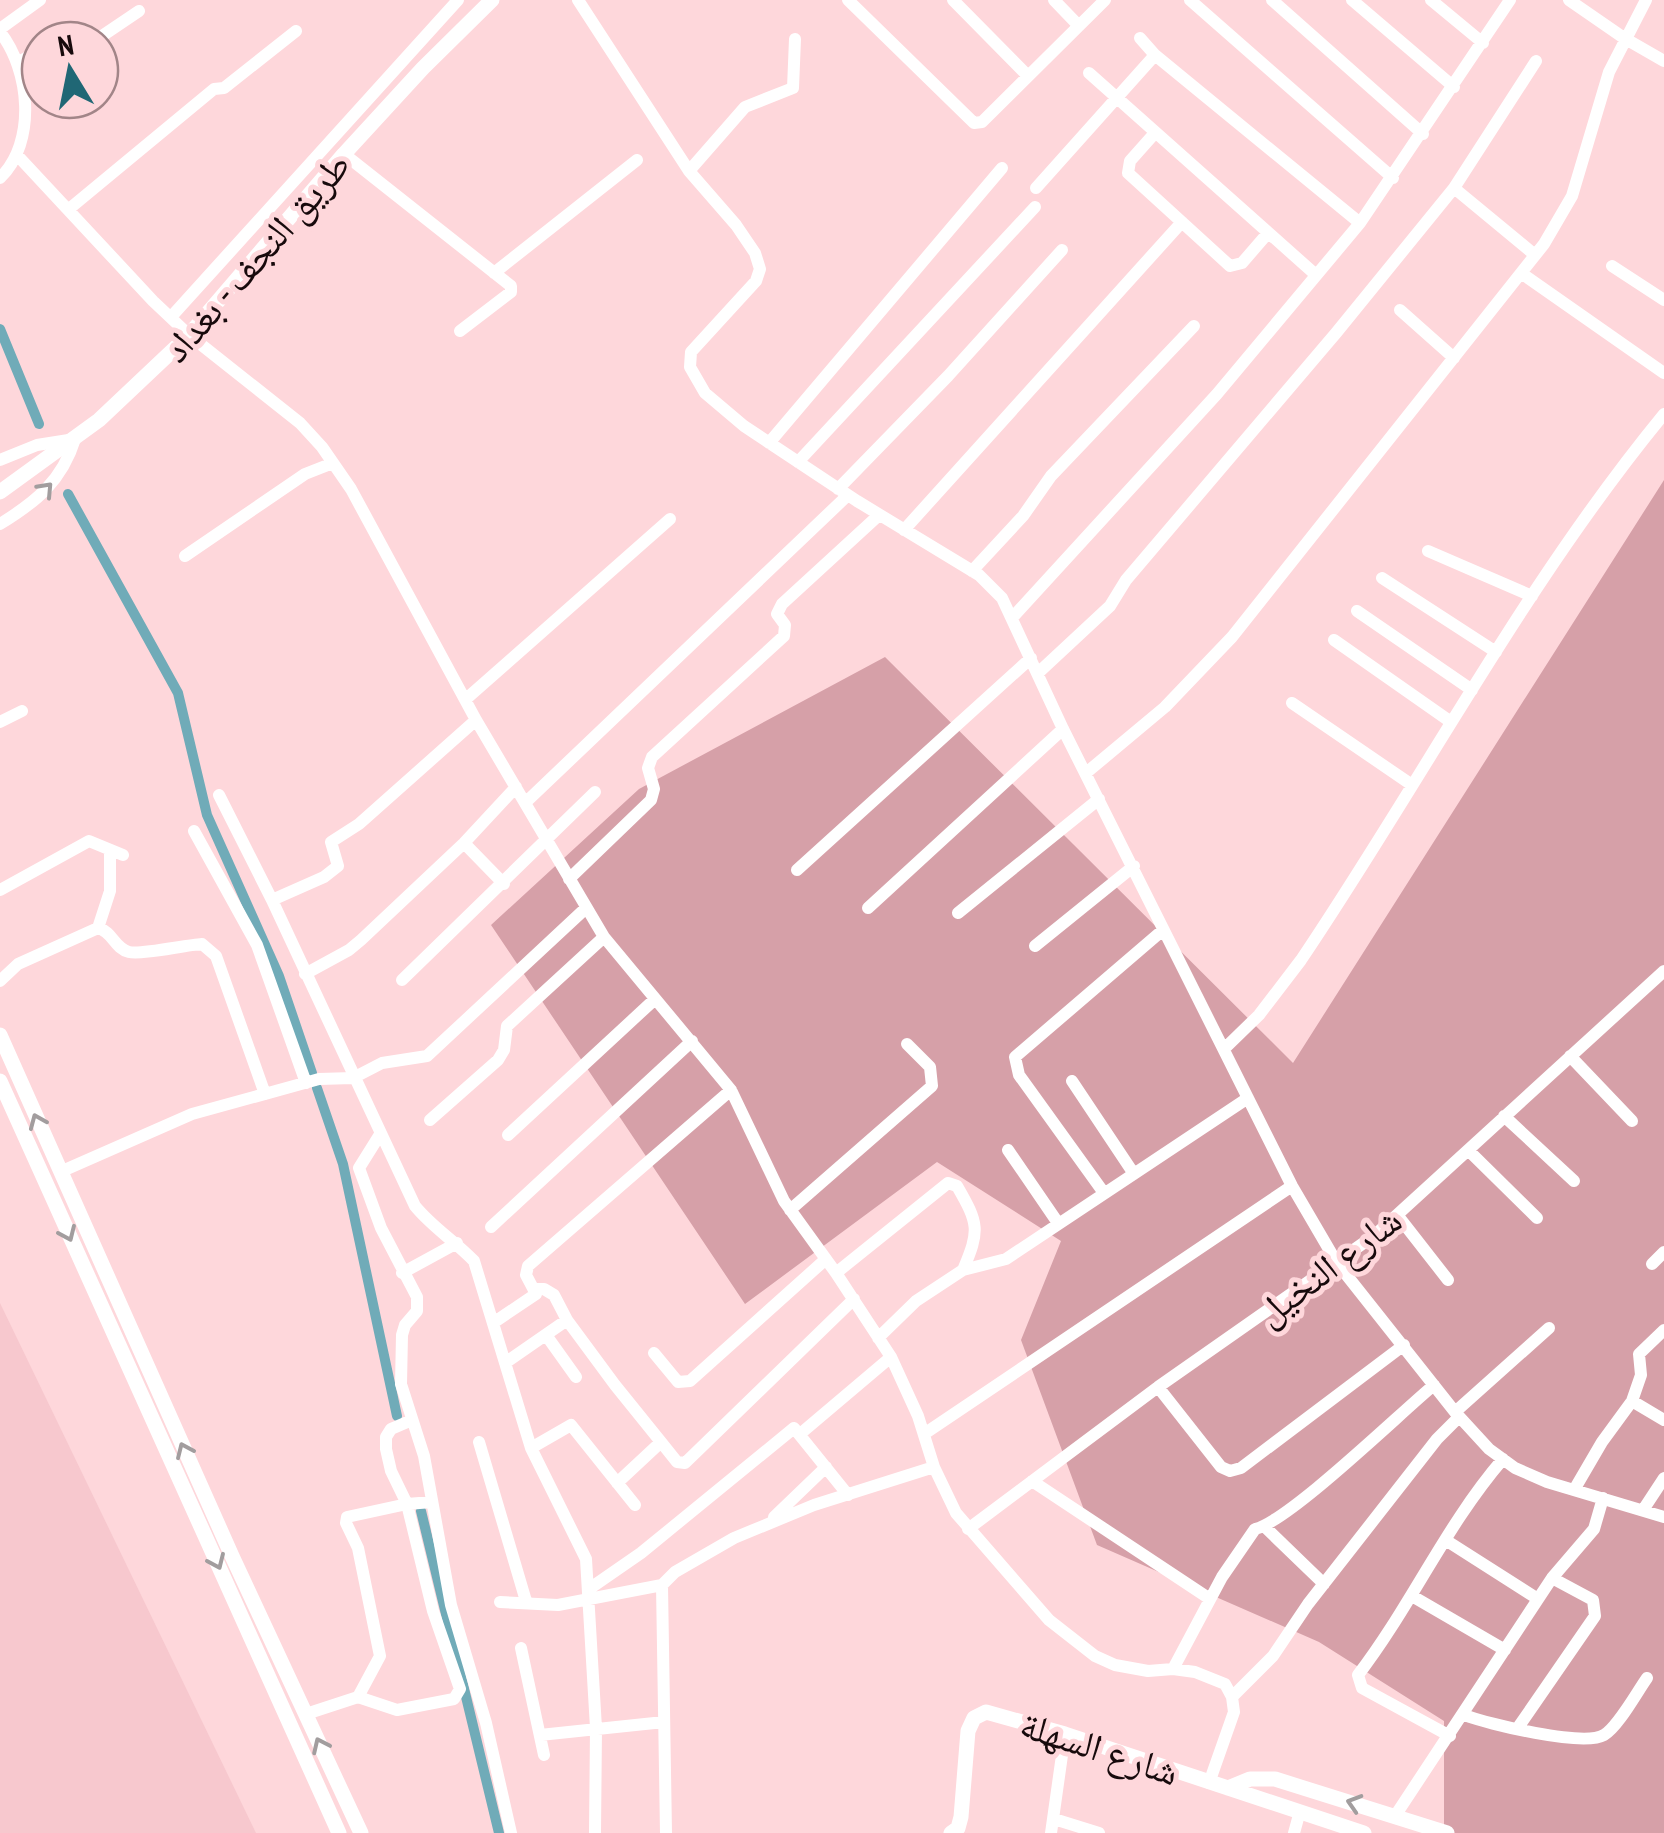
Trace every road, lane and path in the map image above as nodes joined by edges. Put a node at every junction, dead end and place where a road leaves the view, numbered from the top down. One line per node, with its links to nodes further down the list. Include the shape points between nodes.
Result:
1 (40, 0): 19 (street)
2 (458, 0): 57 (street)
3 (492, 0): 35 (main road, طريق النجف - بغداد)
4 (578, 0): 39 (street)
5 (848, 0): 30 (street, via 974,124)
6 (954, 0): 30 (street)
7 (1054, 0): 18 (street)
8 (1105, 0): 18 (street)
9 (1190, 0): 41 (street)
10 (1272, 0): 34 (street)
11 (1352, 0): 31 (street)
12 (1430, 0): 24 (street)
13 (1510, 0): 24 (street)
14 (1569, 0): 22 (street)
15 (1646, 0): 22 (street)
16 (139, 11): 17 (street)
17 (120, 24)
18 (1079, 26): 30 (street)
19 (0, 31): 28 (street)
20 (296, 31): 45 (street, via 214,89)
21 (1140, 38): 25 (street)
22 (1624, 38): 27 (street); 50 (street, via 1572,196)
23 (796, 40): 39 (street, via 793,88 745,107)
24 (1483, 44): 31 (street)
25 (1155, 55): 32 (street); 47 (street)
26 (1536, 61): 43 (street)
27 (1664, 61)
28 (19, 62): 36 (street, via 23,132)
29 (1089, 73): 32 (street)
30 (1028, 76)
31 (1454, 87): 34 (street)
32 (1116, 98): 33 (street); 42 (street)
33 (1154, 134): 46 (street, via 1128,173); 48 (street)
34 (1423, 134): 41 (street)
35 (344, 154): 52 (street); 60 (main road, طريق النجف - بغداد)
36 (17, 156): 40 (street); 45 (street)
37 (638, 160): 52 (street)
38 (1002, 168): 65 (street)
39 (689, 171): 65 (street, via 736,224 760,269 691,352 690,367 705,394)
40 (0, 178)
41 (1393, 178): 47 (street)
42 (1036, 188)
43 (1454, 188): 50 (street); 85 (street, via 1110,606)
44 (1035, 207): 67 (street)
45 (69, 210): 57 (street)
46 (1182, 222): 48 (street, via 1230,266 1242,263); 74 (street)
47 (1360, 223): 54 (street)
48 (1268, 233): 54 (street)
49 (1062, 250): 70 (street)
50 (1536, 255): 53 (street)
51 (1612, 266): 55 (street)
52 (494, 273): 59 (street, via 512,291)
53 (1521, 273): 61 (street); 62 (street)
54 (1316, 274): 81 (street, via 1217,394)
55 (1664, 300)
56 (1400, 310): 61 (street)
57 (171, 317): 60 (street)
58 (1194, 326): 77 (street, via 1051,476)
59 (460, 331)
60 (190, 335): 64 (main road, طريق النجف - بغداد); 68 (street, via 300,422)
61 (1454, 358): 94 (street, via 1216,655)
62 (1664, 373)
63 (1664, 414): 79 (street)
64 (75, 439): 66 (street); 69 (main road, طريق النجف - بغداد); 73 (street, one-way to 64, via 51,486)
65 (769, 443): 67 (street)
66 (0, 460)
67 (798, 462): 70 (street)
68 (333, 463): 76 (street, via 305,474); 87 (street)
69 (0, 492)
70 (843, 492): 71 (street); 100 (street)
71 (880, 515): 74 (street); 106 (street, via 782,604 776,614 785,624 784,636 652,757 651,800)
72 (670, 519): 87 (street)
73 (0, 524)
74 (904, 530): 77 (street)
75 (1428, 551): 79 (street)
76 (185, 556)
77 (972, 572): 81 (street, via 1002,598)
78 (1382, 578): 83 (street)
79 (1532, 596): 83 (street)
80 (1357, 610): 86 (street)
81 (1012, 618): 84 (street)
82 (1334, 640): 92 (street)
83 (1496, 652): 86 (street)
84 (1031, 658): 85 (street); 105 (street)
85 (1038, 673): 93 (street)
86 (1472, 690): 92 (street)
87 (466, 699): 90 (street)
88 (1292, 703): 95 (street)
89 (22, 711): 91 (street)
90 (476, 720): 96 (street); 109 (street, via 332,842 338,866)
91 (0, 722)
92 (1451, 722): 95 (street)
93 (1063, 729): 94 (street); 111 (street)
94 (1086, 773): 99 (street)
95 (1412, 785): 125 (street, via 1301,960)
96 (516, 786): 100 (street); 103 (street)
97 (596, 792): 102 (street)
98 (218, 794): 109 (street)
99 (1100, 799): 104 (street); 112 (street)
100 (525, 803): 102 (street)
101 (194, 831): 130 (street, via 257,945)
102 (547, 841): 106 (street); 107 (street)
103 (464, 843): 107 (street); 118 (street, via 349,950)
104 (1134, 866): 114 (street); 116 (street)
105 (797, 870)
106 (569, 879): 110 (street)
107 (504, 884): 120 (street)
108 (0, 890): 113 (street, via 90,841 117,852)
109 (272, 900): 118 (street)
110 (586, 908): 115 (street); 127 (street, via 427,1056 382,1062)
111 (868, 908)
112 (958, 913)
113 (98, 928): 119 (street, via 18,964); 132 (street, via 132,953 202,944 216,956)
114 (1163, 930): 125 (street); 145 (street, via 1014,1057 1019,1075)
115 (604, 936): 121 (street); 135 (street, via 507,1026 498,1060)
116 (1035, 946)
117 (1664, 972): 126 (street, شارع النخيل)
118 (305, 974): 127 (street)
119 (0, 980)
120 (402, 980)
121 (654, 1000): 123 (street); 137 (street)
122 (0, 1035): 141 (main road, one-way to 122)
123 (692, 1040): 131 (street); 150 (street)
124 (907, 1044): 146 (street, via 930,1067 932,1086)
125 (1224, 1049): 133 (street)
126 (1570, 1056): 134 (street, شارع النخيل); 136 (street)
127 (353, 1078): 130 (street); 138 (street)
128 (0, 1081): 232 (main road, one-way to 232)
129 (1072, 1081): 142 (street)
130 (306, 1083): 132 (street)
131 (731, 1090): 146 (street); 160 (street, via 528,1266)
132 (265, 1094): 141 (street, via 192,1114)
133 (1248, 1098): 142 (street); 144 (street)
134 (1504, 1116): 140 (street, شارع النخيل); 143 (street)
135 (430, 1120)
136 (1632, 1121)
137 (508, 1135)
138 (379, 1136): 151 (street, via 414,1206 434,1230); 157 (street, via 358,1168)
139 (1008, 1150): 149 (street)
140 (1468, 1150): 147 (street, شارع النخيل); 148 (street)
141 (60, 1172): 217 (main road, one-way to 141)
142 (1134, 1174): 145 (street)
143 (1574, 1181)
144 (1292, 1186): 154 (street); 180 (street)
145 (1104, 1194): 149 (street)
146 (790, 1210): 153 (street)
147 (1398, 1216): 154 (street, شارع النخيل); 159 (street)
148 (1537, 1218)
149 (1058, 1224): 156 (street, via 1006,1259)
150 (491, 1227)
151 (457, 1243): 157 (street); 163 (street, via 474,1261)
152 (1664, 1252): 155 (street)
153 (826, 1259): 158 (street); 169 (street, via 690,1381 678,1382)
154 (1337, 1263): 168 (street); 174 (street, شارع النخيل)
155 (1652, 1264)
156 (963, 1270): 158 (street, via 978,1236 975,1216 958,1186 948,1183); 167 (street, via 916,1301)
157 (402, 1273): 177 (street, via 417,1297 417,1312 402,1335 401,1384)
158 (836, 1273): 161 (street)
159 (1448, 1280)
160 (536, 1289): 162 (street, via 554,1294); 163 (street, via 534,1297)
161 (854, 1299): 167 (street); 182 (street, via 685,1463)
162 (567, 1320): 165 (street); 182 (street)
163 (493, 1323): 171 (street)
164 (1548, 1328): 176 (street)
165 (546, 1335): 171 (street); 172 (street)
166 (1661, 1337): 175 (street, via 1639,1354)
167 (878, 1338): 170 (street)
168 (1404, 1345): 173 (street); 174 (street, via 1230,1471)
169 (654, 1353)
170 (891, 1357): 179 (street); 180 (street)
171 (505, 1363): 183 (street)
172 (576, 1377)
173 (1434, 1385): 176 (street); 199 (street)
174 (1158, 1388): 188 (street, شارع النخيل)
175 (1632, 1401): 178 (street); 190 (street)
176 (1457, 1415): 184 (street); 203 (street)
177 (412, 1420): 193 (street); 194 (street, via 386,1437 391,1471)
178 (1664, 1420)
179 (800, 1434): 185 (street); 205 (street, via 794,1428)
180 (924, 1434): 186 (street)
181 (479, 1442): 209 (street)
182 (660, 1442): 189 (street)
183 (532, 1448): 189 (street, via 571,1425); 205 (street, via 586,1559)
184 (1503, 1460): 190 (street); 201 (street)
185 (826, 1467): 191 (street); 198 (street)
186 (934, 1467): 191 (street); 200 (street)
187 (1664, 1478): 196 (street)
188 (1032, 1481): 200 (street, شارع النخيل); 207 (street)
189 (617, 1482): 195 (street)
190 (1574, 1490): 192 (street)
191 (848, 1495): 198 (street)
192 (1603, 1498): 196 (street); 202 (street, via 1594,1528)
193 (432, 1502): 194 (street); 234 (street, via 451,1605)
194 (407, 1504): 216 (street, via 347,1518 380,1656); 216 (street, via 460,1688 454,1699 410,1709)
195 (635, 1504)
196 (1642, 1510): 197 (street)
197 (1664, 1518)
198 (766, 1525): 204 (street, via 700,1556)
199 (1265, 1528): 203 (street); 207 (street, via 1254,1529)
200 (968, 1529): 213 (street, via 1049,1620 1095,1656 1148,1672)
201 (1446, 1540): 206 (street); 208 (street)
202 (1552, 1578): 208 (street); 221 (street, via 1593,1600 1595,1616)
203 (1324, 1584): 215 (street, via 1273,1656)
204 (662, 1585): 205 (street); 219 (street)
205 (590, 1595): 209 (street, via 558,1606); 220 (street)
206 (1412, 1596): 212 (street); 224 (street, via 1358,1675 1359,1686)
207 (1210, 1599): 213 (street)
208 (1538, 1599): 212 (street)
209 (526, 1601): 210 (street)
210 (500, 1602)
211 (521, 1648): 222 (street)
212 (1505, 1650): 218 (street)
213 (1173, 1669): 215 (street, via 1215,1678)
214 (1647, 1678): 221 (street, via 1603,1735)
215 (1232, 1697): 226 (street, via 1234,1712)
216 (358, 1698): 217 (street)
217 (306, 1714): 233 (main road, one-way to 217)
218 (1464, 1715): 221 (street); 224 (street)
219 (664, 1722): 220 (street); 236 (street)
220 (596, 1728): 222 (street); 235 (street)
221 (1517, 1729)
222 (540, 1734): 225 (street)
223 (1065, 1734): 226 (main road, شارع السهلة); 230 (street); 231 (main road, شارع السهلة, via 998,1713 974,1718)
224 (1450, 1736): 229 (street)
225 (544, 1755)
226 (1209, 1783): 227 (main road, شارع السهلة)
227 (1228, 1788): 228 (main road, شارع السهلة); 229 (main road, شارع السهلة, one-way to 227, via 1275,1778)
228 (1300, 1811): 238 (street); 239 (main road, شارع السهلة)
229 (1396, 1816): 240 (main road, شارع السهلة)
230 (1052, 1826): 237 (street)
231 (957, 1832)
232 (339, 1833)
233 (362, 1833)
234 (510, 1833)
235 (596, 1833)
236 (666, 1833)
237 (1100, 1833)
238 (1294, 1833)
239 (1364, 1833)
240 (1447, 1833)

